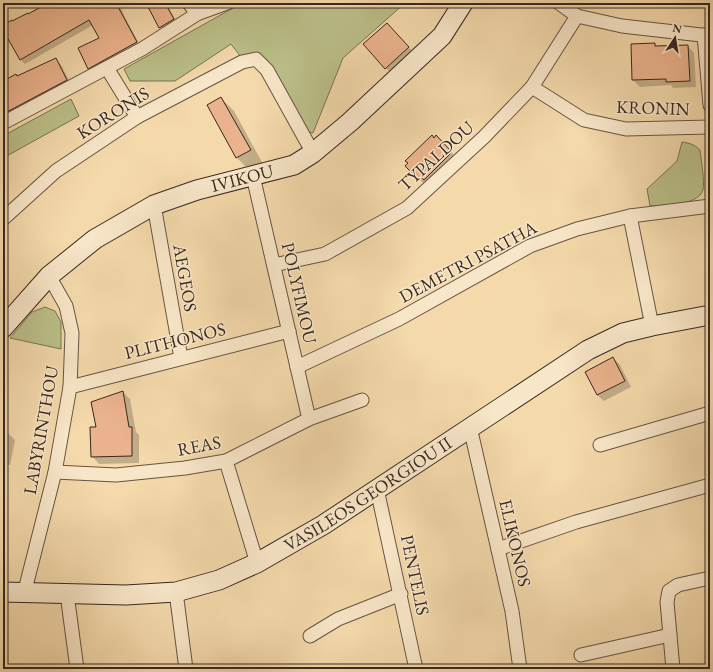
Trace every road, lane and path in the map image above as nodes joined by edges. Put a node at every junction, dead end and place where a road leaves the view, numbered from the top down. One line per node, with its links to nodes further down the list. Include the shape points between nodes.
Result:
1 (189, 3): 5 (street)
2 (227, 3): 5 (street)
3 (463, 3): 14 (street, IVIKOU, via 442,36)
4 (559, 3): 6 (street)
5 (197, 14): 8 (street)
6 (577, 16): 7 (street, via 622,26); 9 (street, TYPALDOU)
7 (707, 36): 10 (street)
8 (107, 68): 11 (street); 12 (street)
9 (532, 87): 13 (street, KRONIN, via 584,120 626,129); 20 (street, TYPALDOU, via 484,137 406,208 325,254)
10 (710, 105)
11 (137, 117): 14 (street, KORONIS, via 242,62 256,59 267,70); 19 (street, KORONIS, via 56,171)
12 (3, 123)
13 (710, 127)
14 (313, 153): 15 (street, IVIKOU, via 294,165)
15 (253, 176): 16 (street, IVIKOU, via 197,190); 20 (street, POLYFIMOU)
16 (154, 205): 21 (street, IVIKOU, via 94,239); 26 (street, AEGEOS)
17 (710, 206): 18 (street, DEMETRI PSATHA)
18 (630, 216): 23 (street); 27 (street, DEMETRI PSATHA, via 577,228 530,246 399,319)
19 (3, 219)
20 (274, 265): 25 (street, POLYFIMOU)
21 (49, 276): 24 (street, IVIKOU); 28 (street, LABYRINTHOU, via 66,306 72,334)
22 (710, 315): 23 (street, VASILEOS GEORGIOU II)
23 (652, 326): 32 (street, VASILEOS GEORGIOU II, via 623,333 588,350)
24 (3, 328)
25 (289, 331): 26 (street, PLITHONOS); 27 (street, POLYFIMOU)
26 (181, 358): 28 (street, PLITHONOS)
27 (297, 367): 31 (street, POLYFIMOU)
28 (70, 387): 35 (street, LABYRINTHOU)
29 (362, 400): 31 (street, REAS)
30 (710, 413): 33 (street)
31 (309, 419): 34 (street, REAS)
32 (470, 427): 37 (street, VASILEOS GEORGIOU II); 38 (street, ELIKONOS)
33 (600, 445)
34 (226, 462): 35 (street, REAS, via 116,475); 39 (street)
35 (55, 472): 43 (street, LABYRINTHOU)
36 (710, 485): 38 (street, via 576,522)
37 (377, 489): 39 (street, VASILEOS GEORGIOU II, via 323,525); 45 (street, PENTELIS)
38 (498, 549): 52 (street, ELIKONOS, via 512,611)
39 (257, 563): 42 (street, VASILEOS GEORGIOU II, via 219,580)
40 (710, 578): 46 (street, via 678,585 669,591 667,602)
41 (3, 592): 43 (street, VASILEOS GEORGIOU II)
42 (176, 592): 44 (street, VASILEOS GEORGIOU II, via 126,595); 50 (street)
43 (24, 594): 44 (street, VASILEOS GEORGIOU II)
44 (67, 594): 49 (street)
45 (401, 594): 47 (street, via 338,619); 51 (street, PENTELIS)
46 (670, 635): 48 (street); 53 (street)
47 (310, 636)
48 (581, 655)
49 (76, 669)
50 (186, 669)
51 (416, 669)
52 (520, 669)
53 (673, 669)

